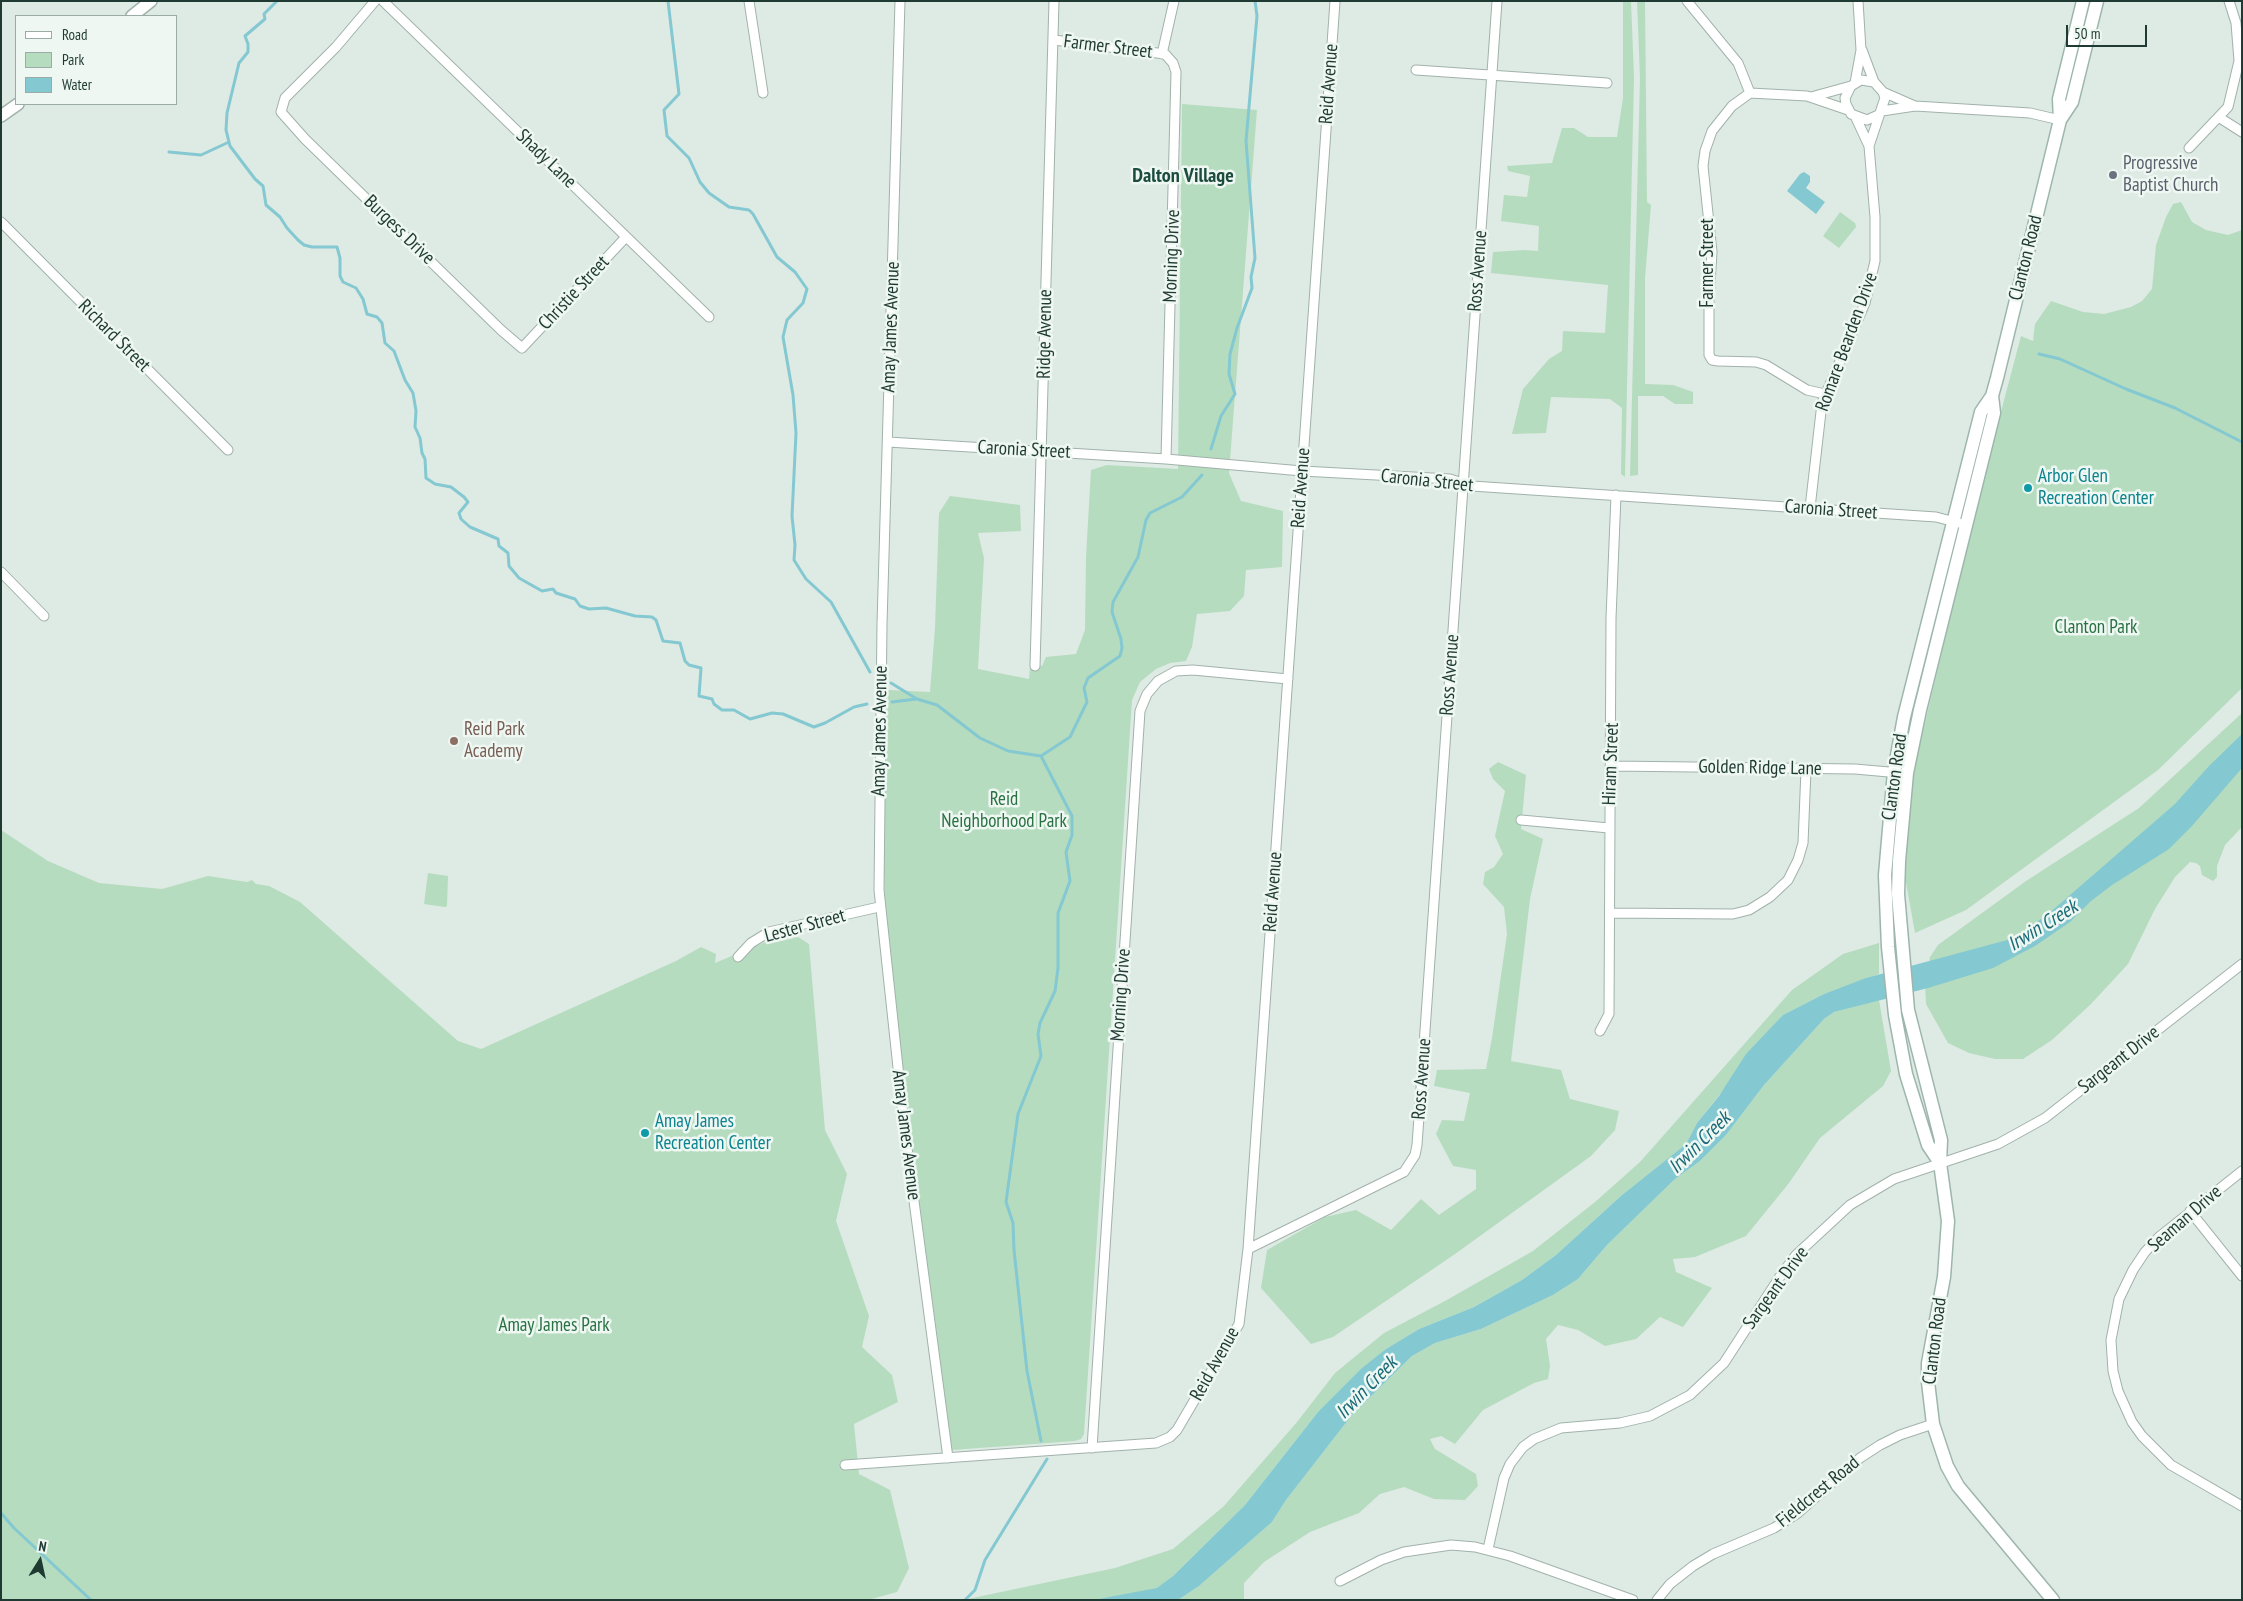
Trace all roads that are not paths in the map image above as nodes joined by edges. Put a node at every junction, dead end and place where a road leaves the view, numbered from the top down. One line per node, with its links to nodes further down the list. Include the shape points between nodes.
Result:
1 (151, 1): 15 (street)
2 (374, 1): 42 (street, Burgess Drive, via 286,98 281,108 283,116)
3 (383, 1): 40 (street, Shady Lane)
4 (749, 1): 25 (street)
5 (900, 1): 45 (street, Amay James Avenue)
6 (1054, 1): 16 (street, Ridge Avenue)
7 (1174, 1): 18 (street)
8 (1335, 1): 49 (street, Reid Avenue)
9 (1497, 1): 20 (street, Ross Avenue)
10 (1687, 1): 26 (street, via 1738,63)
11 (1858, 1): 17 (street)
12 (2083, 1): 35 (main road, Clanton Road, via 2059,97)
13 (2097, 1): 35 (main road, Clanton Road, via 2072,102)
14 (2229, 1): 34 (street, via 2236,23 2239,61 2228,107)
15 (133, 15)
16 (1054, 40): 18 (street, Farmer Street); 47 (street, Ridge Avenue)
17 (1861, 50): 21 (street); 23 (street)
18 (1162, 54): 48 (street, Morning Drive, via 1174,63 1176,72)
19 (1416, 70): 20 (street)
20 (1492, 76): 22 (street); 50 (street, Ross Avenue)
21 (1874, 82): 23 (street, via 1861,80); 24 (street)
22 (1606, 84)
23 (1853, 84): 27 (street); 30 (street, via 1845,98)
24 (1883, 92): 29 (street); 31 (street, via 1885,98)
25 (763, 93)
26 (1750, 93): 27 (street); 43 (street, Farmer Street, via 1724,115 1712,131 1705,151 1704,184 1712,252 1709,355 1718,362 1766,365 1807,390)
27 (1811, 97): 30 (street)
28 (17, 105): 32 (street)
29 (1915, 106): 31 (street); 35 (street, via 2030,113)
30 (1848, 110): 33 (street)
31 (1880, 113): 33 (street, via 1867,120); 37 (street, Romare Bearden Drive)
32 (1, 116)
33 (1856, 118): 37 (street, Romare Bearden Drive)
34 (2220, 118): 36 (street); 38 (street)
35 (2060, 120): 44 (main road, Clanton Road)
36 (2242, 132)
37 (1869, 146): 43 (street, Romare Bearden Drive, via 1875,216 1873,274 1863,308)
38 (2189, 148)
39 (1, 222): 46 (street, Richard Street)
40 (626, 237): 41 (street, Shady Lane); 42 (street, Christie Street)
41 (709, 317)
42 (522, 348)
43 (1825, 394): 52 (street, Romare Bearden Drive)
44 (1992, 396): 53 (main road, Clanton Road, via 1981,412); 54 (main road, Clanton Road, via 1994,413)
45 (888, 442): 47 (street, Caronia Street); 65 (street, Amay James Avenue, via 878,822)
46 (228, 450)
47 (1042, 451): 48 (street, Caronia Street); 57 (street, Ridge Avenue)
48 (1166, 459): 49 (street, Caronia Street)
49 (1302, 471): 50 (street, Caronia Street, via 1450,479); 58 (street, Reid Avenue)
50 (1463, 483): 51 (street, Caronia Street); 73 (street, Ross Avenue, via 1415,1155 1404,1172)
51 (1616, 495): 52 (street, Caronia Street); 59 (street, Hiram Street)
52 (1810, 508): 53 (street, Caronia Street)
53 (1953, 521): 54 (street, Caronia Street); 61 (main road, Clanton Road, via 1904,717)
54 (1966, 524): 62 (main road, Clanton Road)
55 (1, 572): 56 (street)
56 (44, 616)
57 (1035, 666)
58 (1288, 679): 73 (street, Reid Avenue); 76 (street, Morning Drive, via 1176,671 1158,681 1147,694 1140,711)
59 (1612, 766): 60 (street, Golden Ridge Lane); 64 (street, Hiram Street)
60 (1806, 770): 61 (street, Golden Ridge Lane); 66 (street, via 1803,843 1788,880 1770,897 1749,910 1733,914)
61 (1894, 772): 62 (street, Golden Ridge Lane); 70 (main road, Clanton Road, via 1885,875 1895,1016 1906,1074 1928,1145)
62 (1907, 773): 70 (main road, Clanton Road, via 1899,861 1901,946 1908,1010 1941,1140)
63 (1521, 820): 64 (street)
64 (1609, 828): 66 (street, Hiram Street)
65 (879, 908): 67 (street, Lester Street, via 769,932 751,943); 77 (street, Amay James Avenue)
66 (1610, 913): 69 (street, Hiram Street, via 1609,1014)
67 (738, 957)
68 (2242, 964): 70 (street, Sargeant Drive, via 2045,1118 1998,1144)
69 (1600, 1030)
70 (1940, 1163): 75 (main road, Clanton Road, via 1948,1221 1944,1277 1928,1363); 80 (street, Sargeant Drive, via 1894,1179 1870,1192 1825,1226 1796,1255 1779,1278 1724,1363 1690,1395 1650,1416 1620,1423 1561,1428 1523,1447 1504,1478)
71 (2242, 1171): 72 (street, Seaman Drive)
72 (2190, 1212): 74 (street); 79 (street, Seaman Drive, via 2145,1252 2123,1290 2112,1333 2113,1371 2132,1422 2153,1450 2190,1478)
73 (1248, 1249): 76 (street, Reid Avenue, via 1238,1324 1233,1337 1177,1430 1156,1443)
74 (2242, 1276)
75 (1933, 1424): 83 (street, Fieldcrest Road, via 1880,1445 1860,1458 1798,1513 1774,1528 1693,1566 1670,1584); 84 (main road, Clanton Road, via 1947,1466 1958,1486)
76 (1092, 1448): 77 (street, Reid Avenue)
77 (948, 1458): 78 (street, Reid Avenue)
78 (844, 1465)
79 (2242, 1506)
80 (1488, 1549): 81 (street, via 1451,1545 1415,1549 1381,1560); 82 (street)
81 (1340, 1581)
82 (1633, 1600)
83 (1657, 1600)
84 (2053, 1600)

